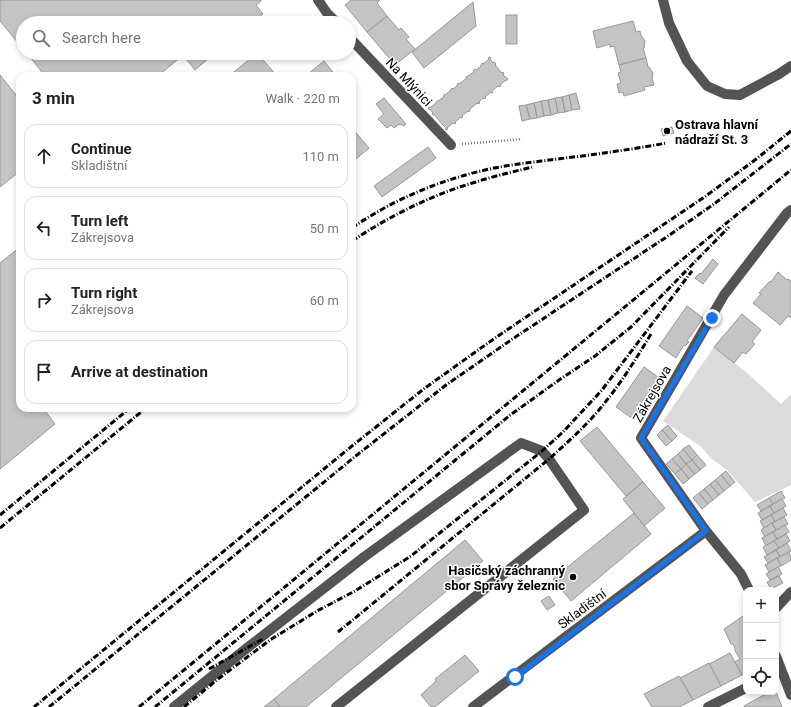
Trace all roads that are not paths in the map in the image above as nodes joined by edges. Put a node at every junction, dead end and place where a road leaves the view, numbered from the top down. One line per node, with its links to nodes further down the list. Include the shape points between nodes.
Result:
1 (318, 0): 3 (street)
2 (663, 0): 5 (street, via 669,23 687,61 707,86 725,94 740,95)
3 (330, 16)
4 (356, 43): 6 (street, Na Mlýnici)
5 (791, 66)
6 (451, 145)
7 (791, 210): 8 (street, Zákrejsova, via 724,295 641,438)
8 (706, 531): 9 (street, Zákrejsova, via 741,574); 17 (street, Skladištní)
9 (748, 587)
10 (791, 592): 11 (street)
11 (779, 605)
12 (779, 674): 14 (street)
13 (743, 690): 18 (street)
14 (791, 695)
15 (174, 707): 16 (street, via 364,557 521,443 542,451 584,510)
16 (336, 707)
17 (473, 707)
18 (708, 707)

